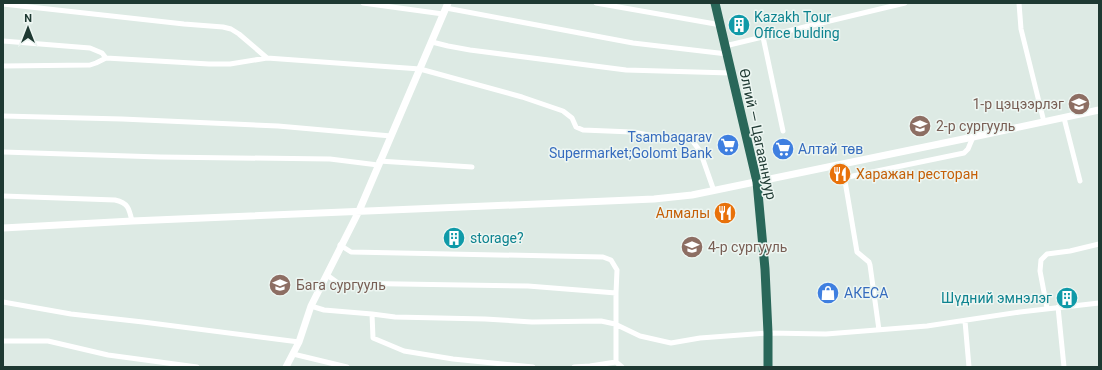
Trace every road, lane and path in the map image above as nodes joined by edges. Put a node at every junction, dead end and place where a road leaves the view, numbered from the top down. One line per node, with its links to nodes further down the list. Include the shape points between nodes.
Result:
1 (363, 3): 7 (street)
2 (596, 3): 8 (street)
3 (715, 3): 8 (highway, Өлгий — Цагааннуур)
4 (905, 3): 9 (street)
5 (1019, 3): 21 (street, via 1021,30)
6 (3, 4): 14 (street, via 224,27 239,34)
7 (446, 9): 11 (street); 12 (street, via 633,43)
8 (721, 25): 12 (highway, Өлгий — Цагааннуур)
9 (763, 38): 12 (street); 22 (street)
10 (3, 41): 13 (street, via 90,48 102,53)
11 (432, 42): 16 (street); 17 (street, via 470,50 626,70)
12 (726, 50): 17 (highway, Өлгий — Цагааннуур)
13 (106, 58): 14 (street, via 230,64); 15 (street, via 90,65)
14 (267, 58): 16 (street)
15 (3, 66)
16 (420, 69): 23 (street); 30 (street, via 563,111 572,118 576,127 583,130 632,132 660,138 691,139 700,151)
17 (731, 73): 29 (highway, Өлгий — Цагааннуур)
18 (1099, 110): 20 (street)
19 (3, 116): 23 (street, via 278,126)
20 (1064, 118): 21 (street); 28 (street)
21 (1044, 122): 24 (street)
22 (783, 131)
23 (391, 136): 26 (street)
24 (973, 137): 29 (street); 47 (street, via 964,153 848,177 845,181 857,252 870,265)
25 (3, 152): 26 (street, via 330,159)
26 (378, 163): 27 (street); 32 (street)
27 (472, 167)
28 (1080, 181)
29 (757, 182): 30 (street); 48 (highway, Өлгий — Цагааннуур)
30 (714, 191): 32 (street, via 654,199)
31 (3, 196): 33 (street, via 123,201 128,206)
32 (358, 211): 33 (street); 36 (street)
33 (132, 221): 34 (street)
34 (3, 228)
35 (1099, 244): 43 (street, via 1070,252 1047,254 1041,260 1040,271)
36 (340, 245): 37 (street); 38 (street, via 351,252 603,257 611,260 617,270)
37 (327, 275): 38 (street, via 338,283 528,286); 41 (street)
38 (616, 293): 46 (street)
39 (3, 302): 50 (street, via 72,314)
40 (1099, 303): 42 (street)
41 (311, 306): 44 (street, via 324,310); 50 (street)
42 (1058, 307): 43 (street); 61 (street)
43 (1047, 308): 45 (street)
44 (372, 314): 46 (street, via 532,322 601,321); 56 (street, via 373,338 404,351)
45 (965, 321): 47 (street); 60 (street)
46 (615, 324): 48 (street, via 640,336 671,343); 52 (street)
47 (878, 330): 48 (street, via 826,334)
48 (768, 333): 59 (highway, Өлгий — Цагааннуур)
49 (3, 341): 53 (street, via 48,341 108,355)
50 (299, 342): 51 (street)
51 (293, 354): 54 (street); 55 (street)
52 (616, 362): 57 (street); 58 (street)
53 (196, 367)
54 (286, 367)
55 (347, 367)
56 (533, 367)
57 (574, 367)
58 (622, 367)
59 (768, 367)
60 (969, 367)
61 (1064, 367)

